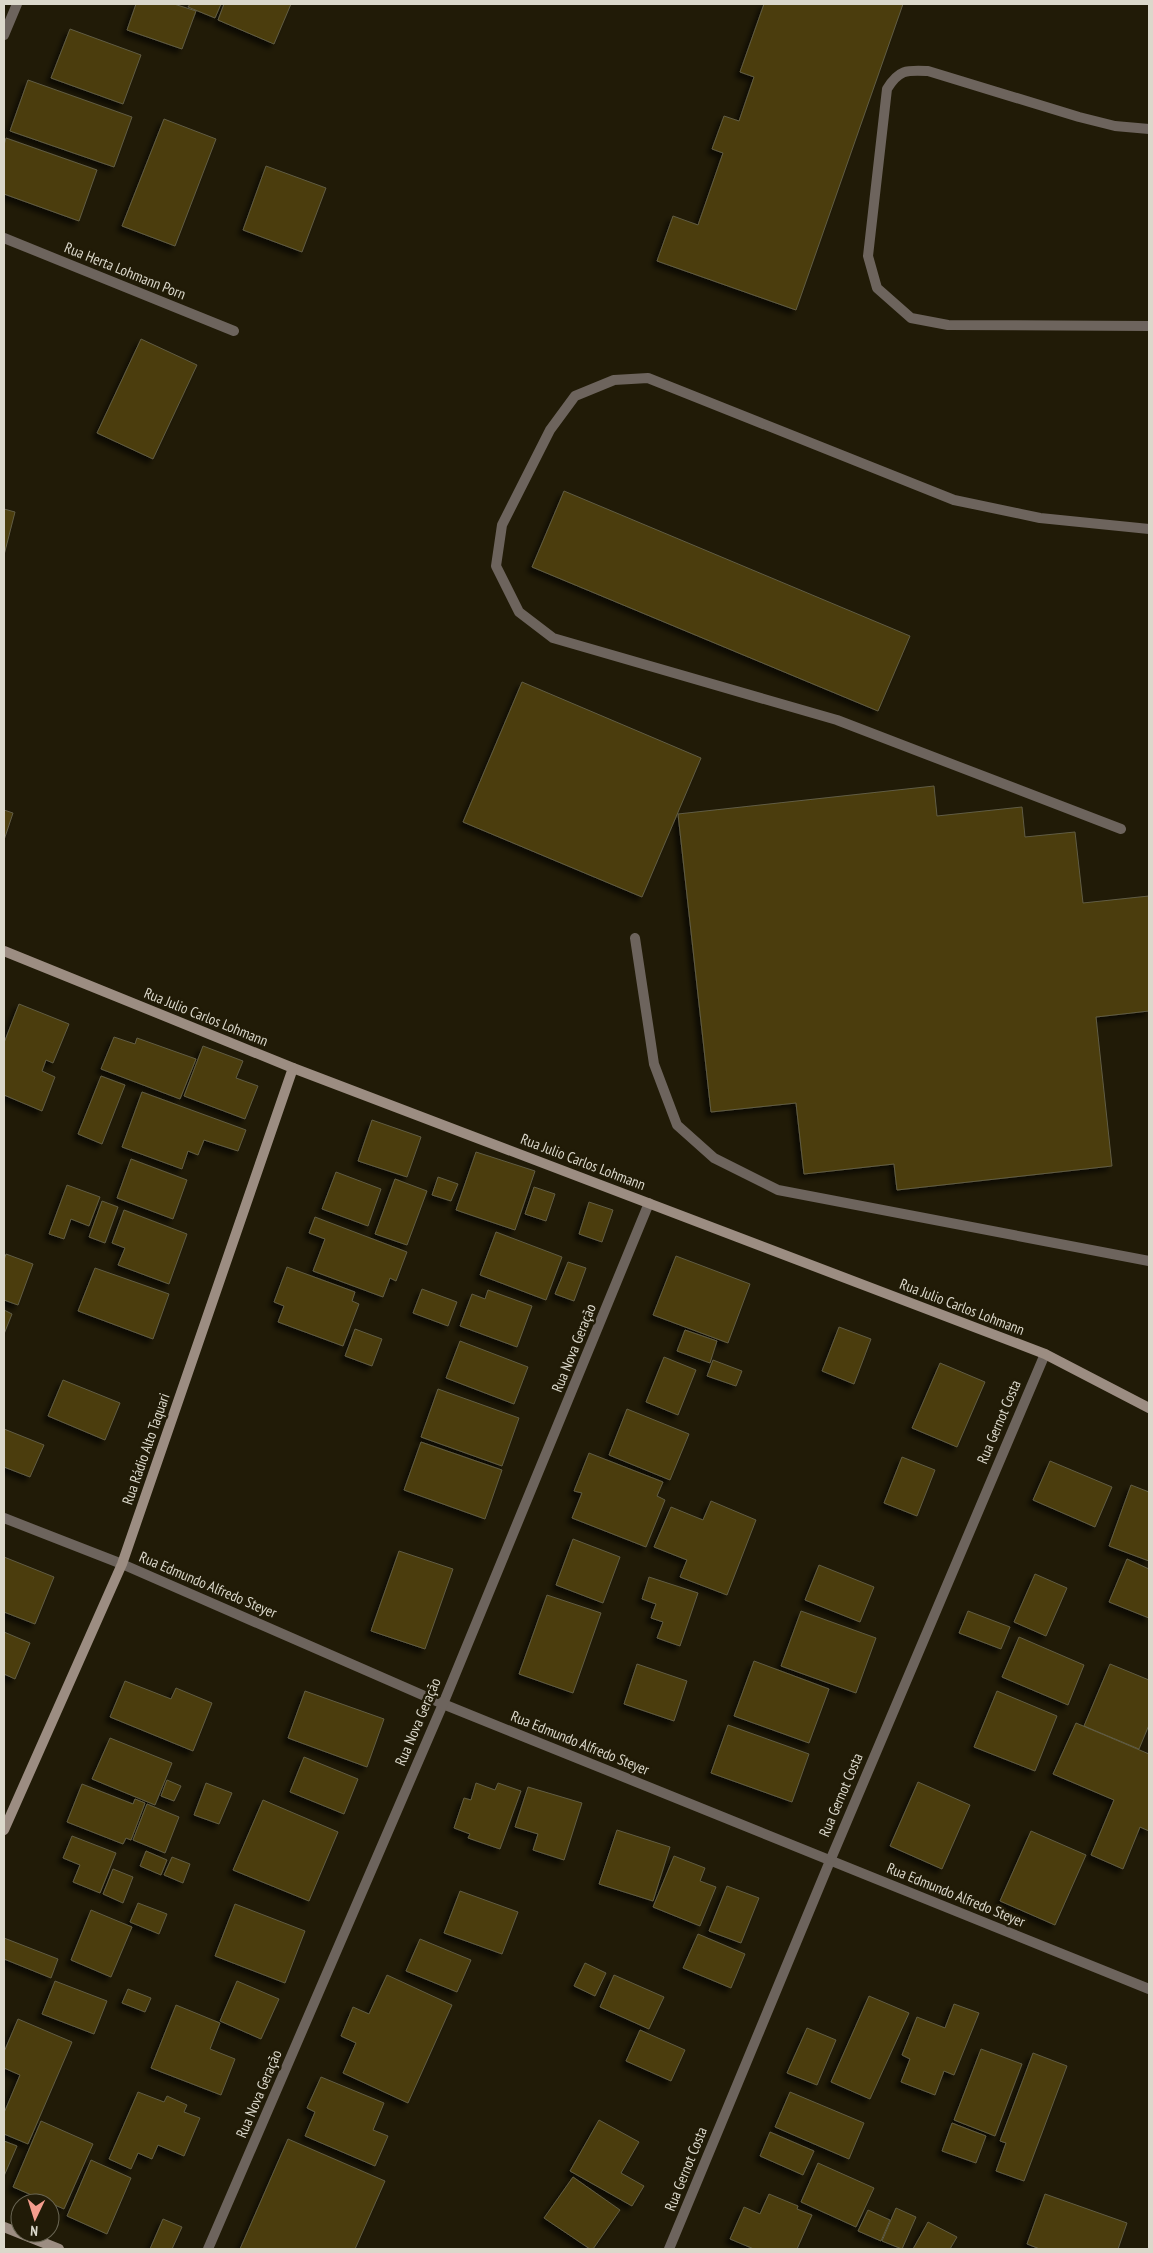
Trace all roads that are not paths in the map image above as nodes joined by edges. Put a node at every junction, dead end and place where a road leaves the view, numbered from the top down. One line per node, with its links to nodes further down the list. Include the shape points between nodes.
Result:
1 (16, 4): 2 (street)
2 (4, 35)
3 (1149, 129): 5 (street, via 1115,126 928,71 908,70 895,76 887,89 868,256 877,288 911,318 948,325)
4 (4, 238): 6 (street, Rua Herta Lohmann Porn)
5 (1149, 326)
6 (234, 331)
7 (1149, 528): 8 (street, via 1040,518 954,500 648,378 614,380 575,396 550,430 502,526 496,566 519,612 553,638 837,720)
8 (1121, 828)
9 (635, 938): 13 (street, via 654,1064 677,1125 714,1158 778,1190)
10 (4, 951): 11 (street, Rua Julio Carlos Lohmann)
11 (292, 1068): 12 (street, Rua Julio Carlos Lohmann); 17 (street, Rua Rádio Alto Taquari)
12 (650, 1203): 14 (street, Rua Julio Carlos Lohmann); 18 (street, Rua Nova Geração)
13 (1149, 1261)
14 (1044, 1354): 15 (street, Rua Julio Carlos Lohmann); 20 (street, Rua Gernot Costa)
15 (1149, 1408)
16 (4, 1518): 17 (street, Rua Edmundo Alfredo Steyer)
17 (122, 1564): 18 (street, Rua Edmundo Alfredo Steyer); 19 (street, Rua Rádio Alto Taquari)
18 (443, 1704): 20 (street, Rua Edmundo Alfredo Steyer); 24 (street, Rua Nova Geração)
19 (4, 1830)
20 (830, 1861): 21 (street, Rua Edmundo Alfredo Steyer); 25 (street, Rua Gernot Costa)
21 (1149, 1989)
22 (4, 2227): 23 (street)
23 (59, 2249)
24 (208, 2249)
25 (669, 2249)

